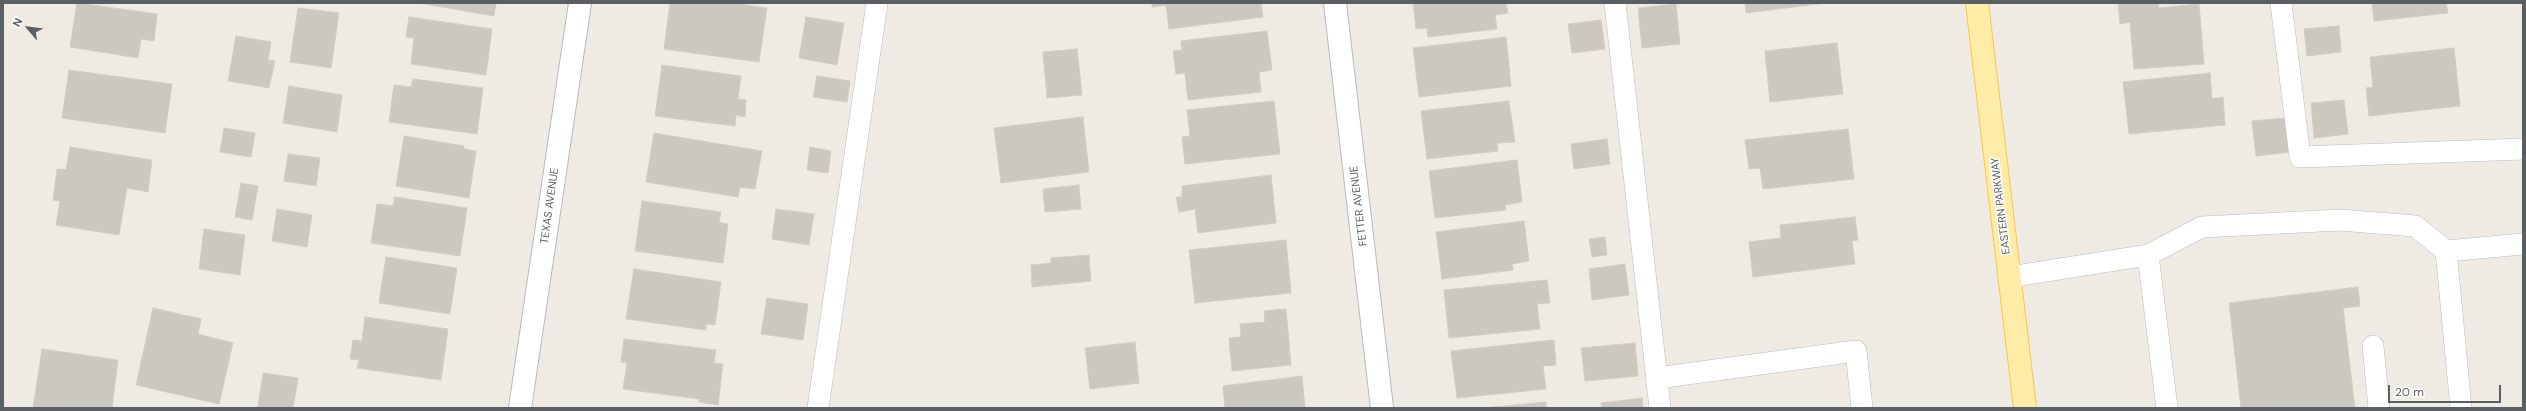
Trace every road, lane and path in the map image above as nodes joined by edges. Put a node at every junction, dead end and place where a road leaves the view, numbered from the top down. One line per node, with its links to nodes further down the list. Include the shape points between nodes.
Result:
1 (580, 3): 14 (street, TEXAS AVENUE)
2 (877, 3): 15 (lane)
3 (1335, 3): 16 (street, FETTER AVENUE)
4 (1615, 3): 13 (lane)
5 (1977, 3): 11 (main road, EASTERN PARKWAY)
6 (2281, 3): 7 (lane, via 2300,157)
7 (2523, 149)
8 (2523, 244): 9 (lane)
9 (2446, 251): 10 (lane, via 2415,226 2340,220 2202,227); 22 (lane)
10 (2148, 255): 11 (lane); 20 (lane)
11 (2009, 277): 19 (main road, EASTERN PARKWAY)
12 (2373, 346): 21 (lane)
13 (1657, 378): 17 (lane); 18 (lane, via 1856,351)
14 (520, 408)
15 (818, 408)
16 (1382, 408)
17 (1660, 408)
18 (1862, 408)
19 (2025, 408)
20 (2167, 408)
21 (2379, 408)
22 (2461, 408)

